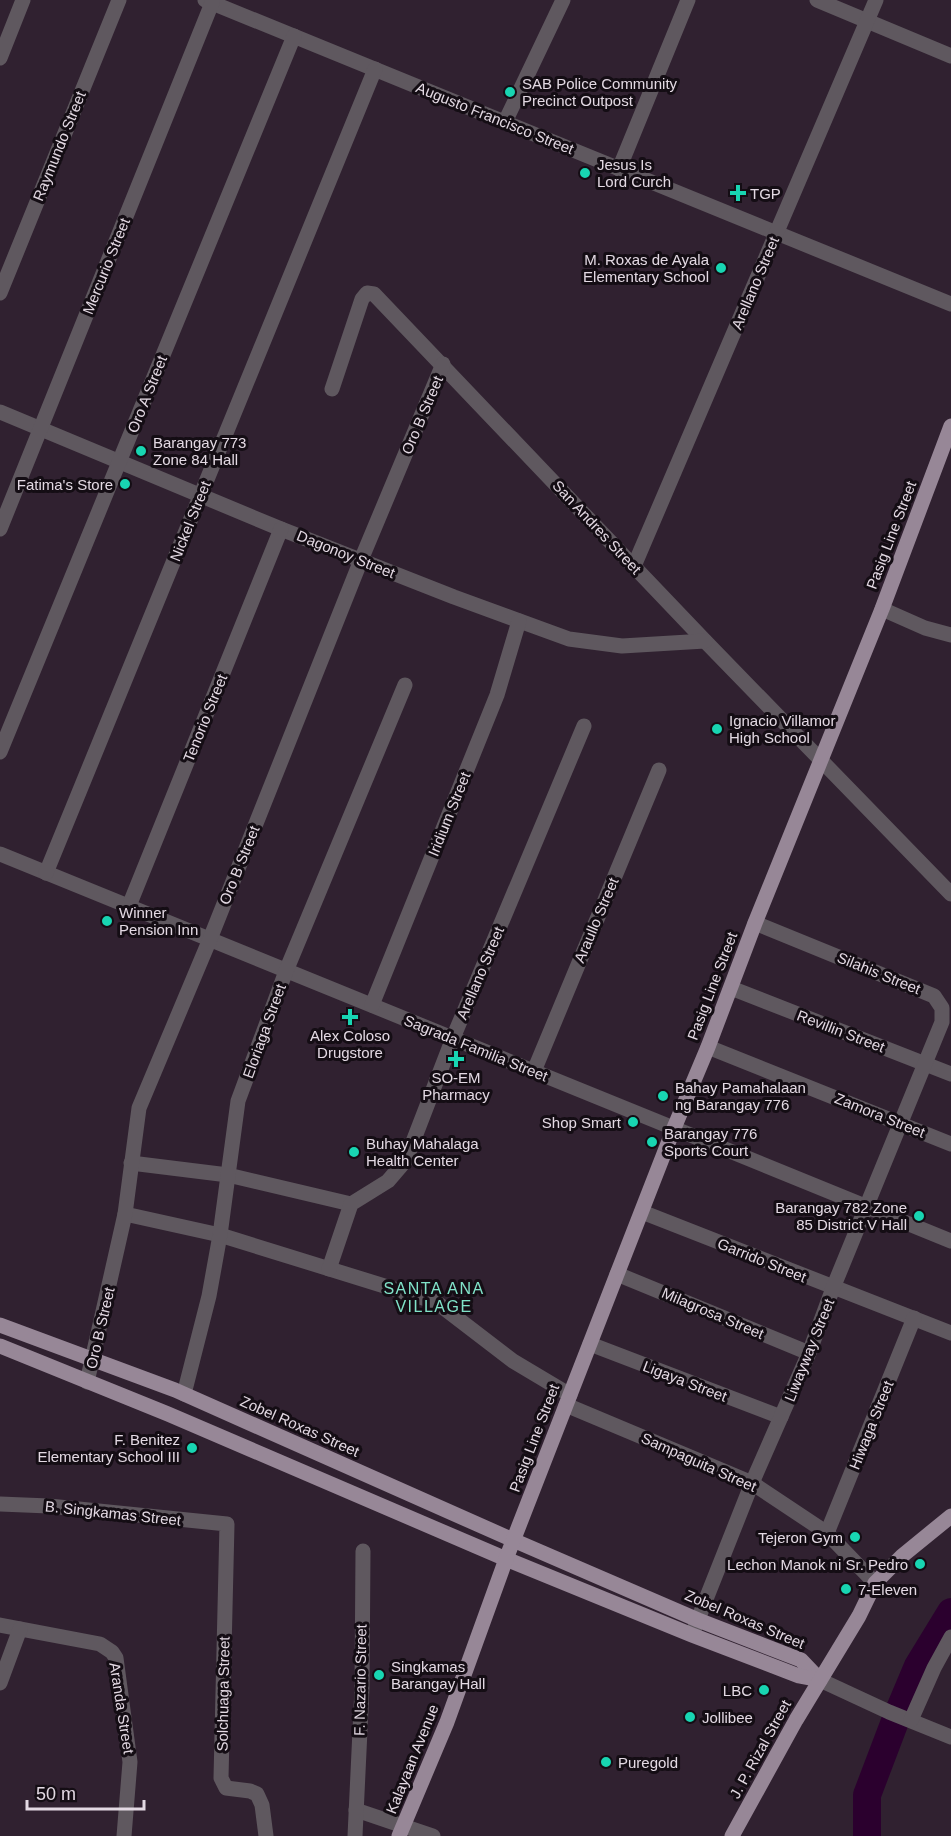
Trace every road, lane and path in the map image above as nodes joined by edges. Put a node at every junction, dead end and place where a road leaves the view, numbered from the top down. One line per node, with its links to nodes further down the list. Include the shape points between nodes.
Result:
1 (23, 0): 11 (street)
2 (119, 0): 16 (street, Raymundo Street)
3 (563, 0): 13 (street)
4 (688, 0): 14 (street)
5 (817, 0): 8 (street)
6 (876, 0): 8 (street, Arellano Street)
7 (208, 1): 9 (street, Augusto Francisco Street); 22 (street, Mercurio Street)
8 (867, 21): 10 (street); 15 (street, Arellano Street)
9 (294, 36): 12 (street, Augusto Francisco Street); 23 (street, Oro A Street)
10 (951, 56)
11 (0, 58)
12 (375, 69): 13 (street, Augusto Francisco Street); 24 (street, Nickel Street)
13 (505, 122): 14 (street, Augusto Francisco Street)
14 (620, 169): 15 (street, Augusto Francisco Street)
15 (777, 233): 17 (street, Augusto Francisco Street); 28 (street, Arellano Street)
16 (0, 292)
17 (951, 304)
18 (443, 364): 19 (street, San Andres Street, via 374,294 367,293); 27 (street, Oro B Street); 28 (street, San Andres Street)
19 (332, 389)
20 (0, 412): 22 (street, Dagonoy Street)
21 (951, 426): 29 (main road, Pasig Line Street)
22 (40, 428): 23 (street, Dagonoy Street); 25 (street, Mercurio Street)
23 (119, 461): 24 (street, Dagonoy Street); 35 (street, Oro A Street)
24 (201, 495): 26 (street, Dagonoy Street); 39 (street, Nickel Street)
25 (0, 529)
26 (281, 529): 27 (street, Dagonoy Street); 41 (street, Tenorio Street)
27 (361, 560): 30 (street, Dagonoy Street); 43 (street, Oro B Street)
28 (634, 566): 32 (street, San Andres Street)
29 (882, 609): 31 (street); 36 (main road, Pasig Line Street)
30 (519, 621): 32 (street, Dagonoy Street, via 569,639 621,646); 46 (street, Iridium Street, via 496,695)
31 (951, 635)
32 (705, 641): 36 (street, San Andres Street)
33 (405, 686): 44 (street, Eloriaga Street)
34 (584, 726): 47 (street, Arellano Street)
35 (0, 752)
36 (820, 761): 40 (street, San Andres Street); 42 (main road, Pasig Line Street)
37 (658, 770): 50 (street, Araullo Street)
38 (0, 855): 39 (street, Sagrada Familia Street)
39 (46, 873): 41 (street, Sagrada Familia Street)
40 (951, 894)
41 (129, 906): 43 (street, Sagrada Familia Street)
42 (755, 923): 45 (main road, Pasig Line Street); 49 (street, Silahis Street, via 934,996 942,1008 942,1022)
43 (210, 939): 44 (street, Sagrada Familia Street); 55 (street, Oro B Street, via 139,1108)
44 (286, 970): 46 (street, Sagrada Familia Street); 56 (street, Eloriaga Street, via 238,1101)
45 (731, 988): 48 (main road, Pasig Line Street); 49 (street, Revillin Street)
46 (372, 1005): 47 (street, Sagrada Familia Street)
47 (453, 1038): 50 (street, Sagrada Familia Street); 57 (street, Arellano Street, via 406,1160 388,1180)
48 (708, 1047): 52 (street, Zamora Street); 53 (main road, Pasig Line Street)
49 (924, 1064): 51 (street, Revillin Street); 52 (street, Liwayway Street)
50 (534, 1071): 53 (street, Sagrada Familia Street)
51 (951, 1074)
52 (900, 1122): 54 (street, Zamora Street); 58 (street, Liwayway Street)
53 (674, 1128): 58 (street, Sagrada Familia Street); 59 (main road, Pasig Line Street)
54 (951, 1144)
55 (131, 1163): 56 (street); 60 (street, Oro B Street)
56 (228, 1175): 57 (street); 61 (street, Eloriaga Street)
57 (351, 1204): 63 (street)
58 (866, 1207): 62 (street, Sagrada Familia Street); 65 (street, Liwayway Street)
59 (642, 1212): 64 (main road, Pasig Line Street); 65 (street, Garrido Street)
60 (125, 1214): 61 (street); 72 (street, Oro B Street)
61 (220, 1235): 63 (street); 74 (street, Eloriaga Street)
62 (951, 1241)
63 (329, 1269): 75 (street, Sampaguita Street, via 436,1302)
64 (617, 1274): 69 (main road, Pasig Line Street); 71 (street, Milagrosa Street)
65 (833, 1288): 66 (street, Garrido Street); 71 (street, Liwayway Street)
66 (914, 1318): 68 (street, Garrido Street); 81 (street, Hiwaga Street)
67 (0, 1325): 72 (main road, Zobel Roxas Street)
68 (951, 1333)
69 (590, 1344): 75 (main road, Pasig Line Street); 76 (street, Ligaya Street)
70 (0, 1346): 73 (main road)
71 (809, 1353): 76 (street, Liwayway Street)
72 (93, 1359): 73 (street, Oro B Street); 74 (main road, Zobel Roxas Street)
73 (87, 1382): 84 (main road)
74 (184, 1394): 82 (main road, Zobel Roxas Street)
75 (568, 1400): 77 (street, Sampaguita Street); 82 (main road, Pasig Line Street)
76 (781, 1417): 77 (street, Liwayway Street)
77 (752, 1483): 81 (street, Sampaguita Street); 86 (street, Liwayway Street)
78 (0, 1504): 80 (street, B. Singkamas Street)
79 (951, 1516): 85 (main road, J. P. Rizal Street)
80 (227, 1524): 98 (street, Solchuaga Street, via 221,1778 226,1788 253,1791 260,1799)
81 (827, 1533): 85 (street, Sampaguita Street)
82 (513, 1540): 84 (main road, Pasig Line Street); 86 (main road, Zobel Roxas Street)
83 (363, 1551): 95 (street, F. Nazario Street)
84 (506, 1559): 89 (main road); 96 (main road, Kalayaan Avenue, via 447,1722)
85 (875, 1583): 91 (main road, J. P. Rizal Street)
86 (698, 1620): 89 (street, Liwayway Street); 91 (main road, Zobel Roxas Street, via 801,1660)
87 (0, 1625): 88 (street)
88 (20, 1629): 92 (street); 97 (street, Aranda Street, via 100,1644 116,1658 130,1762)
89 (692, 1635): 91 (main road, via 798,1676)
90 (951, 1637): 93 (street)
91 (820, 1680): 93 (street); 101 (main road, J. P. Rizal Street)
92 (0, 1683)
93 (910, 1720): 94 (street)
94 (951, 1737)
95 (356, 1810): 96 (street); 99 (street, F. Nazario Street)
96 (401, 1831): 100 (street)
97 (124, 1836)
98 (266, 1836)
99 (355, 1836)
100 (433, 1836)
101 (732, 1836)

